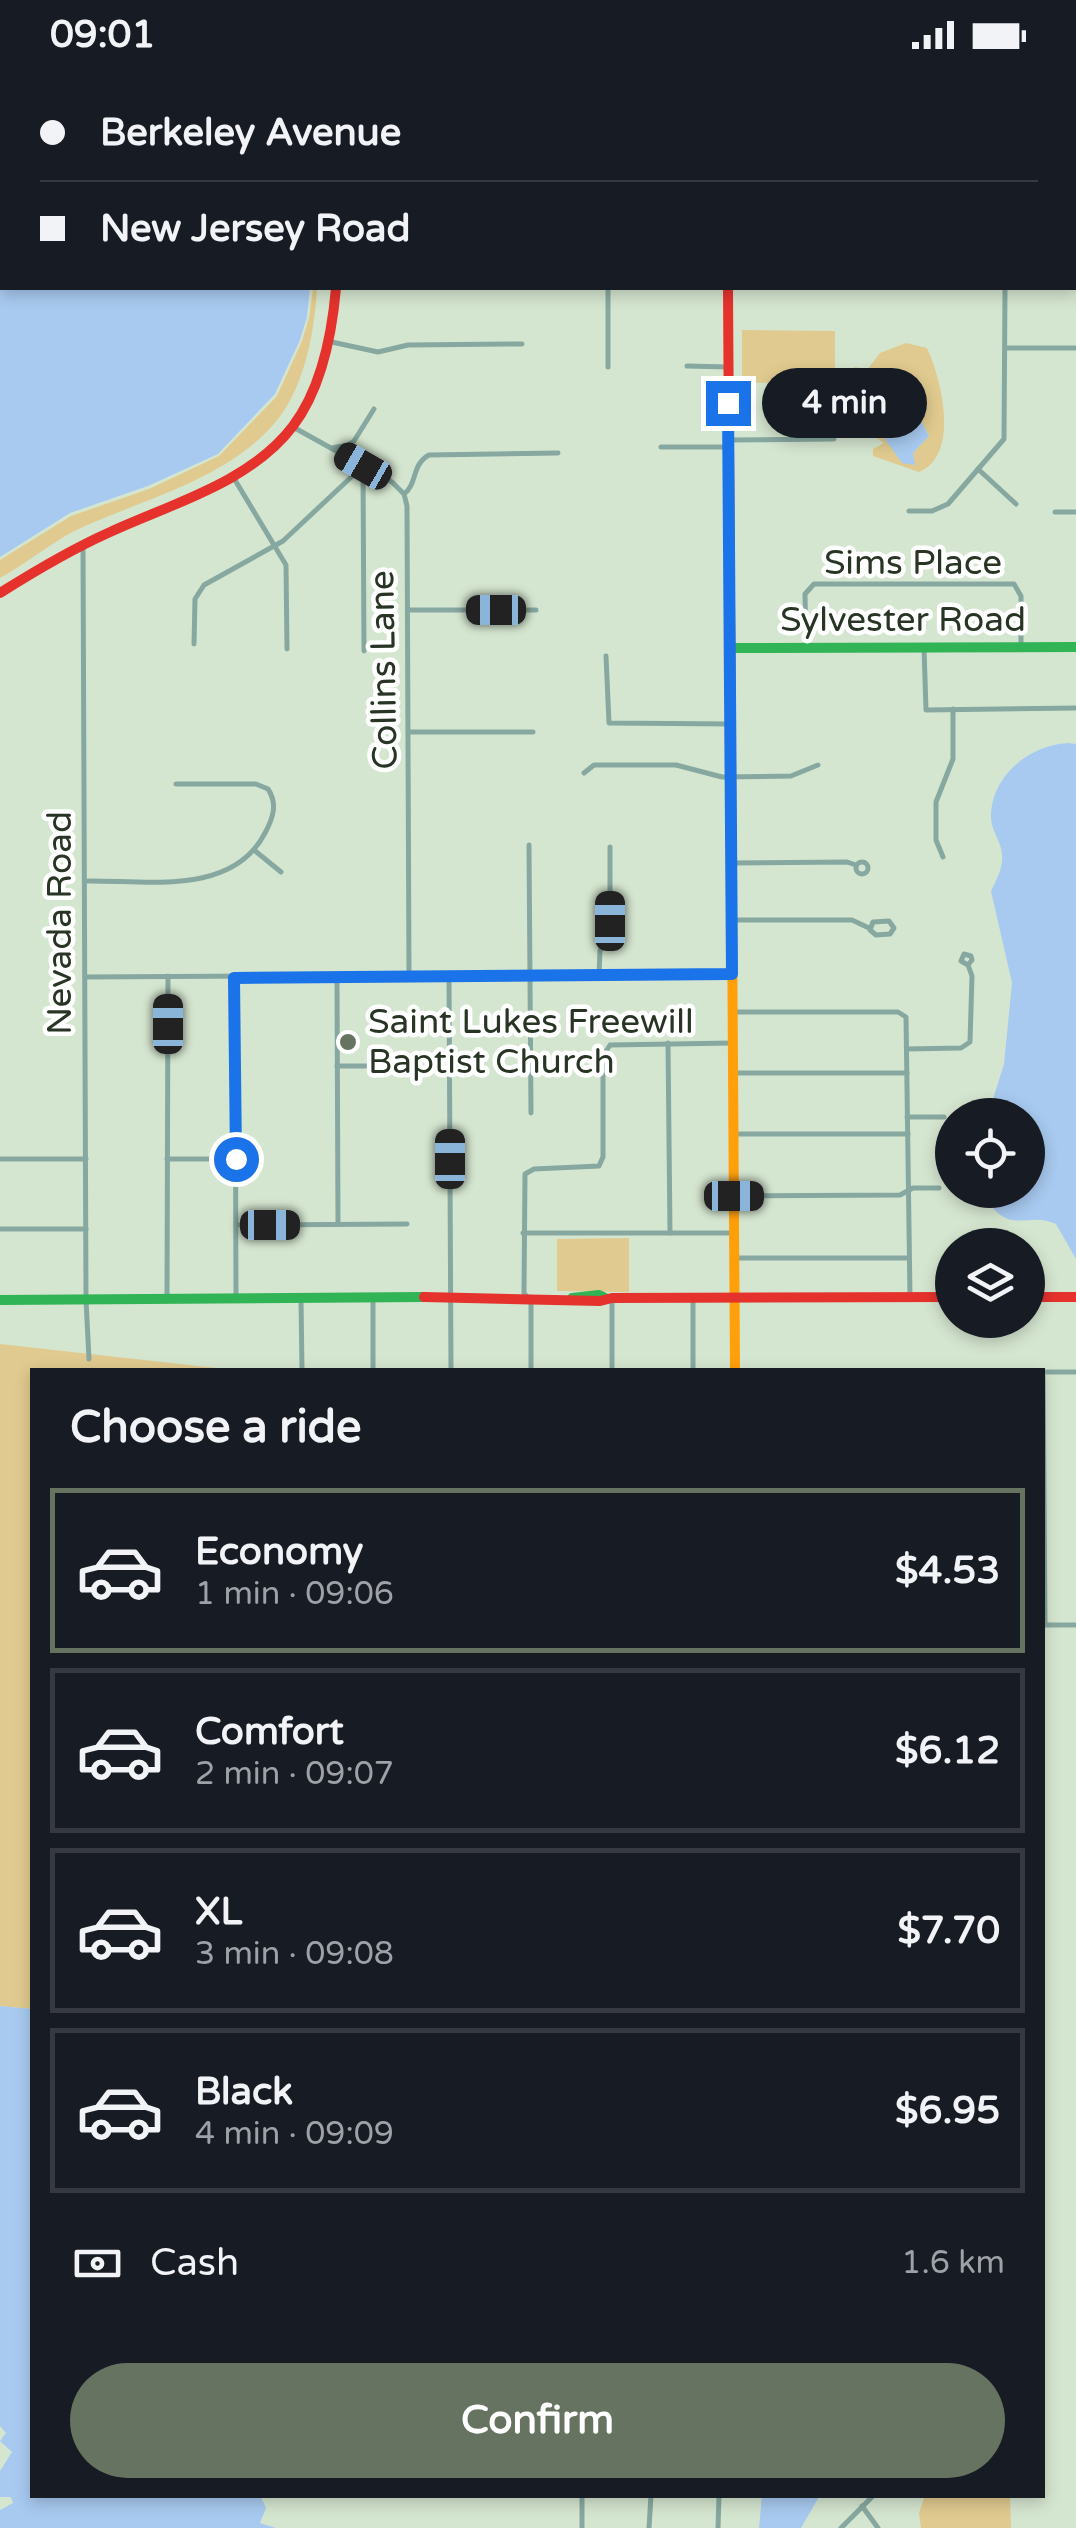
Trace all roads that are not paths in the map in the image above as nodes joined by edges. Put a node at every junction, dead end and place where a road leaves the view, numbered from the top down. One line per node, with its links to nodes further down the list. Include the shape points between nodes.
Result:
1 (336, 290): 5 (street)
2 (608, 290): 10 (street)
3 (728, 290): 11 (street)
4 (1005, 290): 7 (street)
5 (327, 341): 6 (street, via 378,352 408,344); 13 (street)
6 (522, 344)
7 (1006, 348): 8 (street); 20 (street, via 1006,435)
8 (1076, 348)
9 (687, 366): 11 (street)
10 (608, 367)
11 (728, 367): 15 (street)
12 (374, 409): 17 (street, via 354,441)
13 (293, 427): 17 (street); 21 (street)
14 (834, 440): 15 (street)
15 (728, 443): 16 (street); 35 (street)
16 (661, 447)
17 (332, 448): 19 (street)
18 (558, 453): 22 (street, via 429,455)
19 (363, 466): 22 (street); 28 (street); 39 (street)
20 (978, 470): 23 (street); 24 (street, via 941,509)
21 (232, 475): 27 (street); 28 (street)
22 (404, 494): 30 (street, Collins Lane)
23 (1016, 504)
24 (908, 511)
25 (1055, 512): 26 (street)
26 (1076, 512)
27 (83, 546): 29 (street); 57 (street, Nevada Road)
28 (275, 546): 32 (street, via 198,592); 37 (street, via 288,573)
29 (0, 592)
30 (408, 610): 31 (street); 44 (street, Collins Lane)
31 (536, 610)
32 (194, 644)
33 (1021, 647): 34 (street, Sylvester Road); 36 (street, Sylvester Road); 38 (street, Sims Place, via 1021,596 1014,584 814,584 806,594)
34 (1076, 647)
35 (730, 648): 38 (street, Sylvester Road); 43 (street)
36 (924, 648): 38 (street, Sylvester Road); 42 (street, via 926,710)
37 (288, 649)
38 (806, 649)
39 (364, 652)
40 (606, 656): 43 (street, via 609,723)
41 (1076, 708): 42 (street)
42 (953, 709): 53 (street, via 951,768 936,802)
43 (730, 724): 48 (street)
44 (409, 732): 45 (street); 66 (street, Collins Lane)
45 (533, 732)
46 (818, 765): 48 (street, via 791,776)
47 (584, 773): 48 (street, via 594,765 676,765)
48 (730, 777): 54 (street)
49 (176, 784): 52 (street, via 256,784 268,790 274,810)
50 (529, 845): 64 (street)
51 (610, 848): 61 (street, via 610,921)
52 (254, 850): 56 (street); 57 (street, via 230,870 204,879)
53 (943, 857)
54 (731, 863): 55 (street); 58 (street)
55 (856, 865)
56 (281, 872)
57 (86, 881): 67 (street, Nevada Road)
58 (732, 920): 59 (street, via 852,920); 62 (street)
59 (869, 928): 59 (street, via 876,935 894,928 889,921)
60 (968, 965): 73 (street, via 970,1042)
61 (599, 974): 62 (street); 64 (street)
62 (732, 974): 70 (street)
63 (449, 975): 64 (street); 66 (street); 104 (street)
64 (530, 975): 78 (street)
65 (168, 976): 67 (street); 69 (street); 85 (street)
66 (409, 976): 68 (street)
67 (85, 977): 84 (street, Nevada Road)
68 (336, 977): 69 (street); 74 (street)
69 (234, 978): 86 (street)
70 (732, 1012): 72 (street); 73 (street, via 901,1012)
71 (668, 1043): 72 (street); 95 (street); 97 (street, via 606,1047 602,1162 595,1168 529,1170 523,1178)
72 (732, 1043): 76 (street)
73 (907, 1049): 77 (street)
74 (337, 1066): 75 (street); 90 (street)
75 (381, 1066)
76 (733, 1073): 77 (street); 81 (street)
77 (907, 1073): 79 (street)
78 (531, 1113)
79 (908, 1117): 80 (street); 82 (street)
80 (935, 1117)
81 (733, 1134): 82 (street); 89 (street)
82 (908, 1134): 88 (street)
83 (0, 1159): 84 (street)
84 (86, 1159): 94 (street, Nevada Road)
85 (167, 1159): 86 (street); 110 (street)
86 (236, 1159): 92 (street)
87 (935, 1188): 88 (street)
88 (908, 1193): 89 (street); 99 (street)
89 (734, 1196): 96 (street)
90 (338, 1224): 91 (street); 92 (street)
91 (407, 1224)
92 (236, 1225): 111 (street)
93 (0, 1228): 94 (street)
94 (86, 1229): 114 (street, Nevada Road)
95 (670, 1233): 96 (street); 97 (street)
96 (734, 1233): 98 (street)
97 (523, 1234): 105 (street)
98 (735, 1258): 99 (street); 108 (street)
99 (908, 1258): 109 (street)
100 (935, 1297): 109 (street)
101 (1045, 1297): 102 (street)
102 (1076, 1297)
103 (372, 1298): 104 (street); 112 (street); 117 (street)
104 (451, 1298): 105 (street); 118 (street)
105 (528, 1298): 106 (street); 119 (street)
106 (608, 1298): 107 (street); 120 (street)
107 (693, 1298): 108 (street); 121 (street)
108 (735, 1298): 109 (street); 122 (street)
109 (910, 1298)
110 (167, 1299): 111 (street); 114 (street)
111 (236, 1299): 112 (street)
112 (302, 1299): 116 (street)
113 (0, 1300): 114 (street)
114 (86, 1300): 115 (street, Nevada Road)
115 (89, 1358)
116 (300, 1368)
117 (373, 1368)
118 (451, 1368)
119 (531, 1368)
120 (612, 1368)
121 (693, 1368)
122 (735, 1368)
123 (1045, 1372): 124 (street)
124 (1076, 1372)
125 (1076, 1624): 126 (street)
126 (1045, 1625)
127 (582, 2498): 132 (street)
128 (651, 2498): 133 (street)
129 (719, 2498): 134 (street)
130 (871, 2498): 131 (street)
131 (862, 2506): 135 (street); 136 (street)
132 (582, 2528)
133 (649, 2528)
134 (718, 2528)
135 (841, 2528)
136 (878, 2528)

